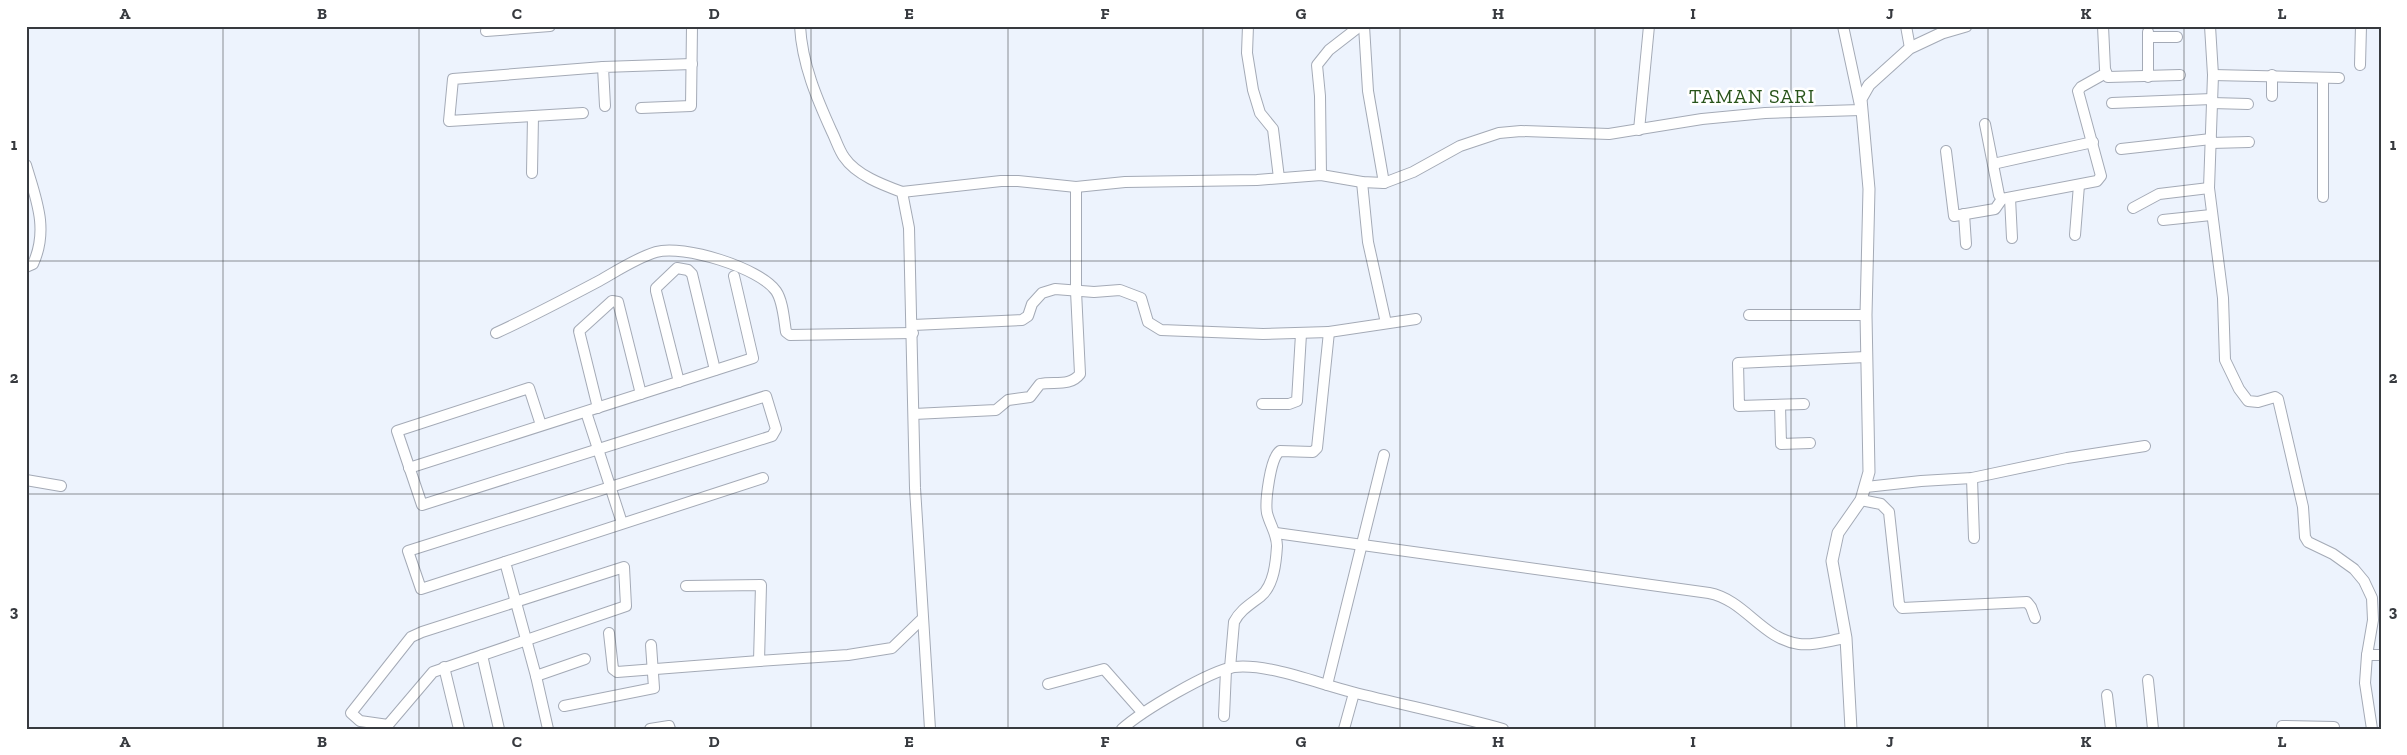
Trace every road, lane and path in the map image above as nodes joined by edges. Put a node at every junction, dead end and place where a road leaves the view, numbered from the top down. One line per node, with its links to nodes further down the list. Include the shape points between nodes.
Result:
1 (550, 26): 14 (street)
2 (692, 26): 17 (street)
3 (800, 26): 53 (street, via 801,46 809,76 844,158 873,181)
4 (1248, 26): 47 (street, via 1247,53 1253,90 1260,113 1273,129)
5 (1360, 26): 46 (street, via 1329,50 1317,65)
6 (1364, 26): 49 (street, via 1368,91)
7 (1649, 26): 37 (street)
8 (1843, 26): 33 (street)
9 (1906, 26): 16 (street)
10 (1966, 26): 16 (street)
11 (2103, 26): 20 (street)
12 (2210, 26): 22 (street)
13 (2361, 26): 18 (street)
14 (486, 31)
15 (2177, 37): 24 (street, via 2148,34)
16 (1910, 48): 33 (street, via 1864,91)
17 (692, 64): 19 (street); 32 (street, via 691,106)
18 (2360, 65)
19 (604, 67): 31 (street); 35 (street, via 454,79 449,121)
20 (2106, 73): 24 (street, via 2113,78); 39 (street, via 2081,86 2078,91)
21 (2180, 75): 24 (street)
22 (2213, 75): 23 (street); 28 (street)
23 (2272, 75): 25 (street); 27 (street)
24 (2148, 77)
25 (2323, 78): 26 (street); 54 (street)
26 (2339, 78)
27 (2272, 96)
28 (2212, 101): 29 (street); 30 (street); 38 (street)
29 (2112, 103)
30 (2248, 104)
31 (604, 106)
32 (641, 108)
33 (1861, 110): 37 (street, via 1765,113); 67 (street, via 1868,151 1869,189)
34 (583, 113): 35 (street)
35 (533, 116): 45 (street)
36 (1986, 124): 43 (street)
37 (1639, 130): 49 (street, via 1609,134 1521,131 1499,134 1460,146)
38 (2211, 141): 40 (street); 41 (street); 52 (street)
39 (2093, 142): 43 (street); 50 (street, via 2101,176 2097,181)
40 (2249, 142)
41 (2121, 149)
42 (1946, 151): 57 (street, via 1954,216)
43 (1993, 164): 55 (street, via 1999,196)
44 (26, 165): 63 (street, via 42,225 39,251 33,264)
45 (532, 173)
46 (1321, 175): 47 (street); 48 (street)
47 (1279, 178): 51 (street, via 1125,182)
48 (1362, 182): 49 (street); 69 (street, via 1368,242)
49 (1384, 184)
50 (2079, 185): 55 (street); 60 (street)
51 (1076, 187): 53 (street, via 1002,181); 65 (street)
52 (2209, 188): 56 (street, via 2159,194); 58 (street)
53 (902, 192): 70 (street, via 909,228)
54 (2323, 196)
55 (2006, 198): 57 (street, via 1995,209); 61 (street)
56 (2133, 208)
57 (1964, 214): 62 (street)
58 (2211, 215): 59 (street); 111 (street, via 2222,283 2225,360 2248,401 2278,399 2303,507 2304,537 2354,569 2369,591 2373,614)
59 (2163, 220)
60 (2075, 235)
61 (2012, 238)
62 (1966, 244)
63 (26, 266)
64 (734, 276): 75 (street, via 753,358)
65 (1076, 291): 70 (street, via 1055,289 1042,293 1022,320); 73 (street, via 1120,290 1141,298 1148,322 1161,330); 83 (street, via 1080,374 1077,378 1065,383 1040,384 1030,397 1008,400 996,410)
66 (1748, 315): 67 (street)
67 (1866, 315): 74 (street)
68 (1416, 320): 69 (street)
69 (1386, 324): 71 (street)
70 (913, 329): 72 (street, via 790,335 786,332 779,297 767,282 728,263 664,250 640,259); 83 (street)
71 (1329, 332): 73 (street); 98 (street, via 1317,448 1313,452 1278,452 1273,464 1267,509)
72 (496, 333)
73 (1301, 334): 78 (street, via 1297,401)
74 (1866, 356): 80 (street, via 1738,363 1740,406); 95 (street, via 1869,466)
75 (715, 370): 76 (street); 76 (street, via 692,274 677,268 656,291)
76 (679, 382): 77 (street)
77 (641, 394): 81 (street); 81 (street, via 618,302 612,301 579,331)
78 (1262, 404)
79 (1804, 404): 80 (street)
80 (1780, 405): 85 (street, via 1781,444)
81 (598, 408): 82 (street)
82 (586, 412): 84 (street); 87 (street)
83 (914, 414): 105 (street)
84 (541, 425): 89 (street); 89 (street, via 529,388 519,391 397,431)
85 (1810, 443)
86 (2145, 446): 91 (street)
87 (598, 448): 89 (street, via 422,505); 94 (street); 94 (street, via 766,396 776,429 772,436)
88 (1384, 455): 100 (street)
89 (409, 468)
90 (763, 478): 97 (street)
91 (1972, 478): 95 (street); 99 (street)
92 (26, 480): 93 (street)
93 (61, 486)
94 (610, 486): 97 (street); 101 (street, via 408,551 421,589)
95 (1866, 487): 96 (street)
96 (1862, 500): 104 (street, via 1881,504 1889,512 1902,608 2027,602); 107 (street, via 1841,528 1833,553)
97 (622, 523): 101 (street)
98 (1276, 533): 100 (street); 117 (street, via 1270,583 1262,595 1237,615)
99 (1974, 538)
100 (1363, 545): 107 (street, via 1709,593 1729,599 1766,630 1793,643 1812,644); 121 (street)
101 (505, 562): 103 (street)
102 (686, 586): 114 (street, via 761,585)
103 (516, 602): 108 (street); 108 (street, via 624,567 626,606); 115 (street, via 411,637 351,713 360,721 388,725 433,672)
104 (2035, 618)
105 (922, 619): 114 (street, via 892,648); 136 (street)
106 (609, 633): 116 (street, via 615,672)
107 (1846, 638): 140 (street)
108 (526, 640): 110 (street); 118 (street)
109 (651, 645): 116 (street)
110 (482, 655): 115 (street); 132 (street)
111 (2367, 655): 112 (street); 143 (street, via 2365,683)
112 (2381, 655)
113 (585, 659): 118 (street)
114 (759, 662): 116 (street)
115 (444, 667): 131 (street)
116 (653, 668): 124 (street, via 655,686 652,689)
117 (1228, 669): 121 (street, via 1247,667); 125 (street); 126 (street)
118 (536, 676): 133 (street)
119 (2148, 680): 142 (street)
120 (1048, 684): 125 (street, via 1103,668)
121 (1327, 685): 122 (street)
122 (1354, 693): 128 (street); 138 (street)
123 (2107, 696): 141 (street)
124 (564, 706)
125 (1142, 712): 137 (street)
126 (1224, 716)
127 (2282, 726): 130 (street)
128 (1490, 727): 139 (street)
129 (2334, 727): 130 (street)
130 (2308, 728)
131 (460, 729)
132 (499, 729)
133 (548, 729)
134 (650, 729): 135 (street, via 669,726)
135 (670, 729)
136 (930, 729)
137 (1122, 729)
138 (1344, 729)
139 (1503, 729)
140 (1851, 729)
141 (2111, 729)
142 (2153, 729)
143 (2372, 729)

